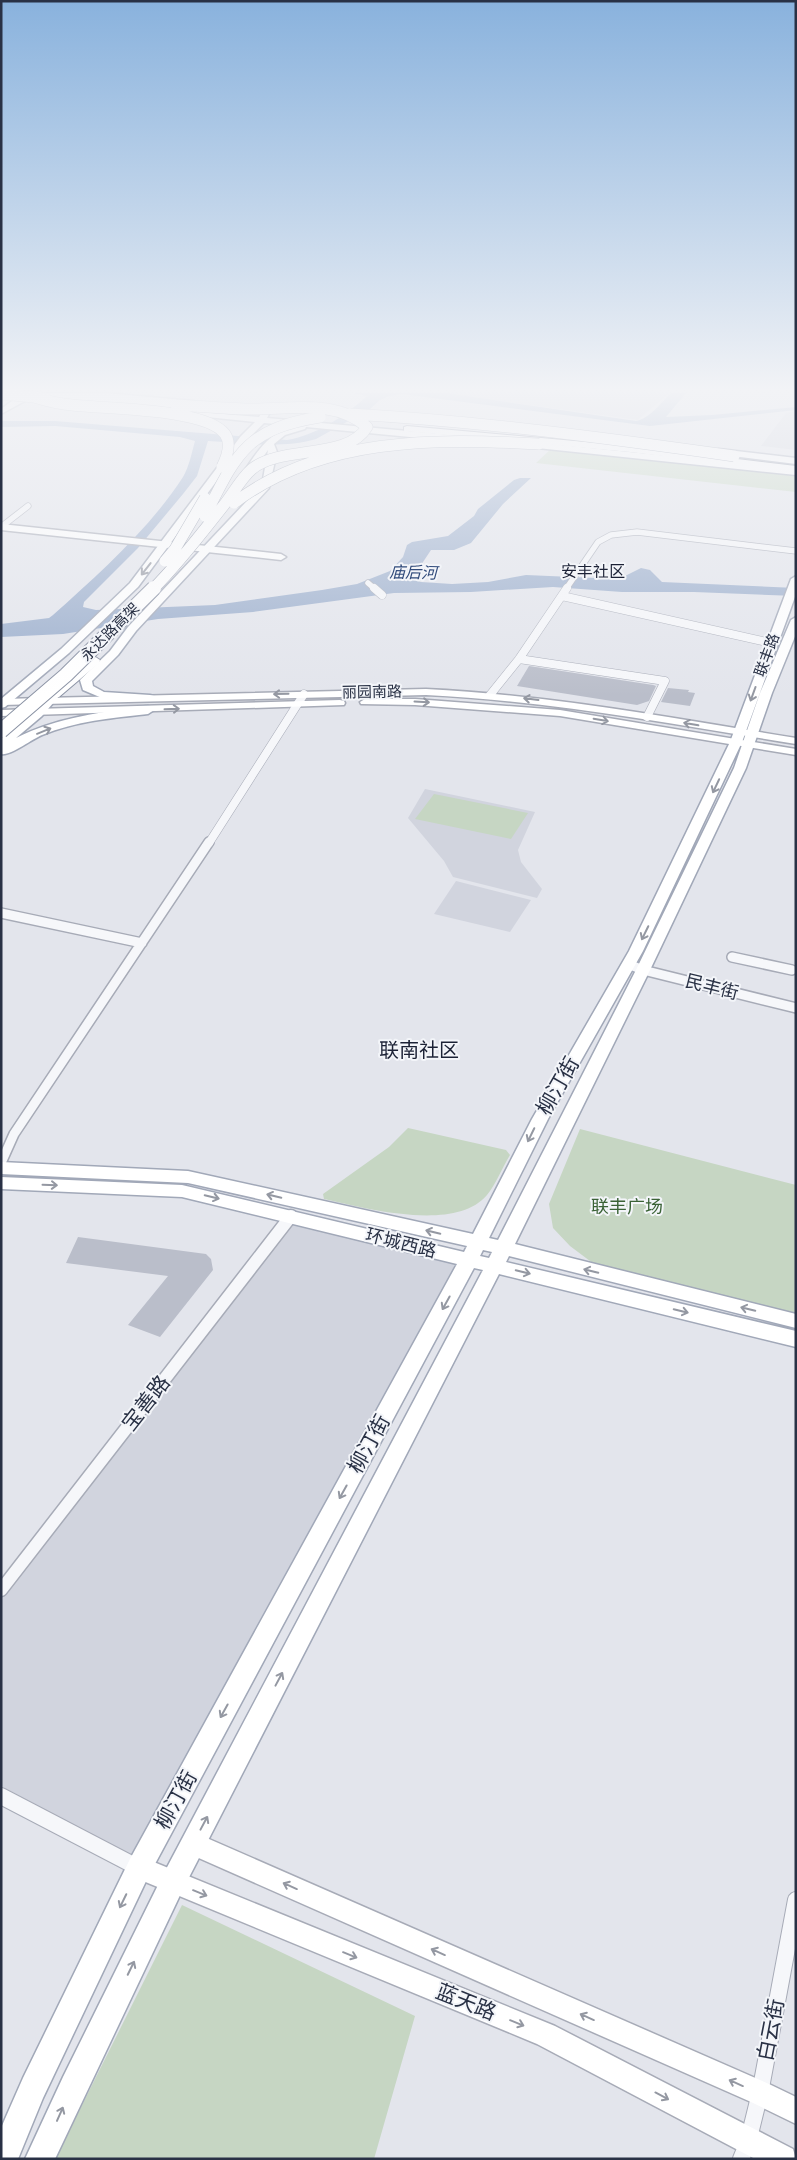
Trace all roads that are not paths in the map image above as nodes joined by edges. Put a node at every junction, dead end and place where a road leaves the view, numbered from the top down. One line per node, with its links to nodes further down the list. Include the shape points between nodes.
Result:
1 (203, 494): 12 (highway, bridge)
2 (206, 494): 12 (main road)
3 (217, 494): 12 (highway, bridge, via 191,535)
4 (233, 494): 10 (highway, bridge)
5 (233, 494): 13 (main road)
6 (244, 494): 10 (highway, bridge)
7 (246, 494): 24 (highway, bridge, via 150,603)
8 (259, 494): 14 (main road)
9 (28, 506): 11 (street)
10 (211, 524): 33 (highway, 永达路高架, bridge, via 175,567 119,624)
11 (1, 527): 12 (main road)
12 (170, 546): 13 (main road); 30 (main road, one-way to 30, via 134,585); 30 (highway, 永达路高架, bridge, via 151,580 100,631)
13 (195, 547): 14 (main road); 27 (main road, via 138,610)
14 (209, 548): 16 (main road); 28 (main road, via 132,629 114,654 86,680 87,688 102,695)
15 (796, 551): 20 (street, via 637,532 611,535 598,542)
16 (280, 557)
17 (796, 579): 22 (main road, 联丰路)
18 (368, 583): 19 (street)
19 (382, 595)
20 (562, 597): 22 (street); 23 (street)
21 (796, 620): 34 (main road, 联丰路)
22 (771, 643): 34 (main road, 联丰路, one-way to 34)
23 (519, 659): 26 (street); 32 (street, via 665,681)
24 (94, 660): 27 (highway)
25 (304, 694): 26 (main road, 丽园南路, via 410,691); 28 (main road, 丽园南路, one-way to 28); 29 (street)
26 (490, 695): 32 (main road, 丽园南路, one-way to 26)
27 (48, 700): 28 (main road, 丽园南路); 30 (main road, 丽园南路); 31 (main road)
28 (149, 704): 29 (main road, 丽园南路, one-way to 29); 31 (main road, 丽园南路); 38 (main road, one-way to 28, via 44,730)
29 (298, 705): 34 (main road, 丽园南路, one-way to 34, via 415,702 490,706); 40 (street)
30 (2, 708): 31 (main road, 丽园南路)
31 (38, 713): 36 (main road)
32 (647, 716): 34 (main road, 丽园南路, one-way to 32)
33 (1, 731)
34 (744, 738): 35 (main road); 37 (main road); 42 (main road, 柳汀街)
35 (796, 741)
36 (1, 745)
37 (796, 752)
38 (1, 754)
39 (1, 913): 40 (street)
40 (142, 943): 45 (street, via 14,1134)
41 (732, 957): 43 (street)
42 (636, 967): 44 (street, 民丰街); 49 (main road, 柳汀街, one-way to 49, via 540,1119); 50 (main road, 柳汀街)
43 (792, 970)
44 (796, 1008)
45 (1, 1163)
46 (1, 1168): 49 (main road, 环城西路, one-way to 46, via 188,1177)
47 (1, 1184): 48 (main road, 环城西路, one-way to 48, via 182,1190)
48 (291, 1216): 49 (main road, 环城西路); 53 (street, 宝善路)
49 (474, 1251): 50 (main road, 环城西路); 56 (main road, 柳汀街, one-way to 56)
50 (499, 1257): 51 (main road, 环城西路, one-way to 50); 52 (main road, 环城西路, one-way to 52); 55 (main road, 柳汀街, one-way to 50)
51 (796, 1321)
52 (796, 1339)
53 (1, 1590)
54 (1, 1796): 56 (street)
55 (193, 1844): 57 (main road, 柳汀街); 59 (main road, 蓝天路, one-way to 55)
56 (139, 1868): 57 (main road, 蓝天路); 62 (main road, 柳汀街, one-way to 62, via 33,2088)
57 (173, 1882): 61 (main road, 蓝天路, one-way to 61, via 546,2035); 63 (main road, 柳汀街, one-way to 57)
58 (796, 1900): 59 (street, 白云街)
59 (760, 2093): 60 (main road, 蓝天路); 61 (street, 白云街)
60 (796, 2111)
61 (744, 2150): 64 (main road, 蓝天路)
62 (3, 2159)
63 (40, 2159)
64 (782, 2159)

